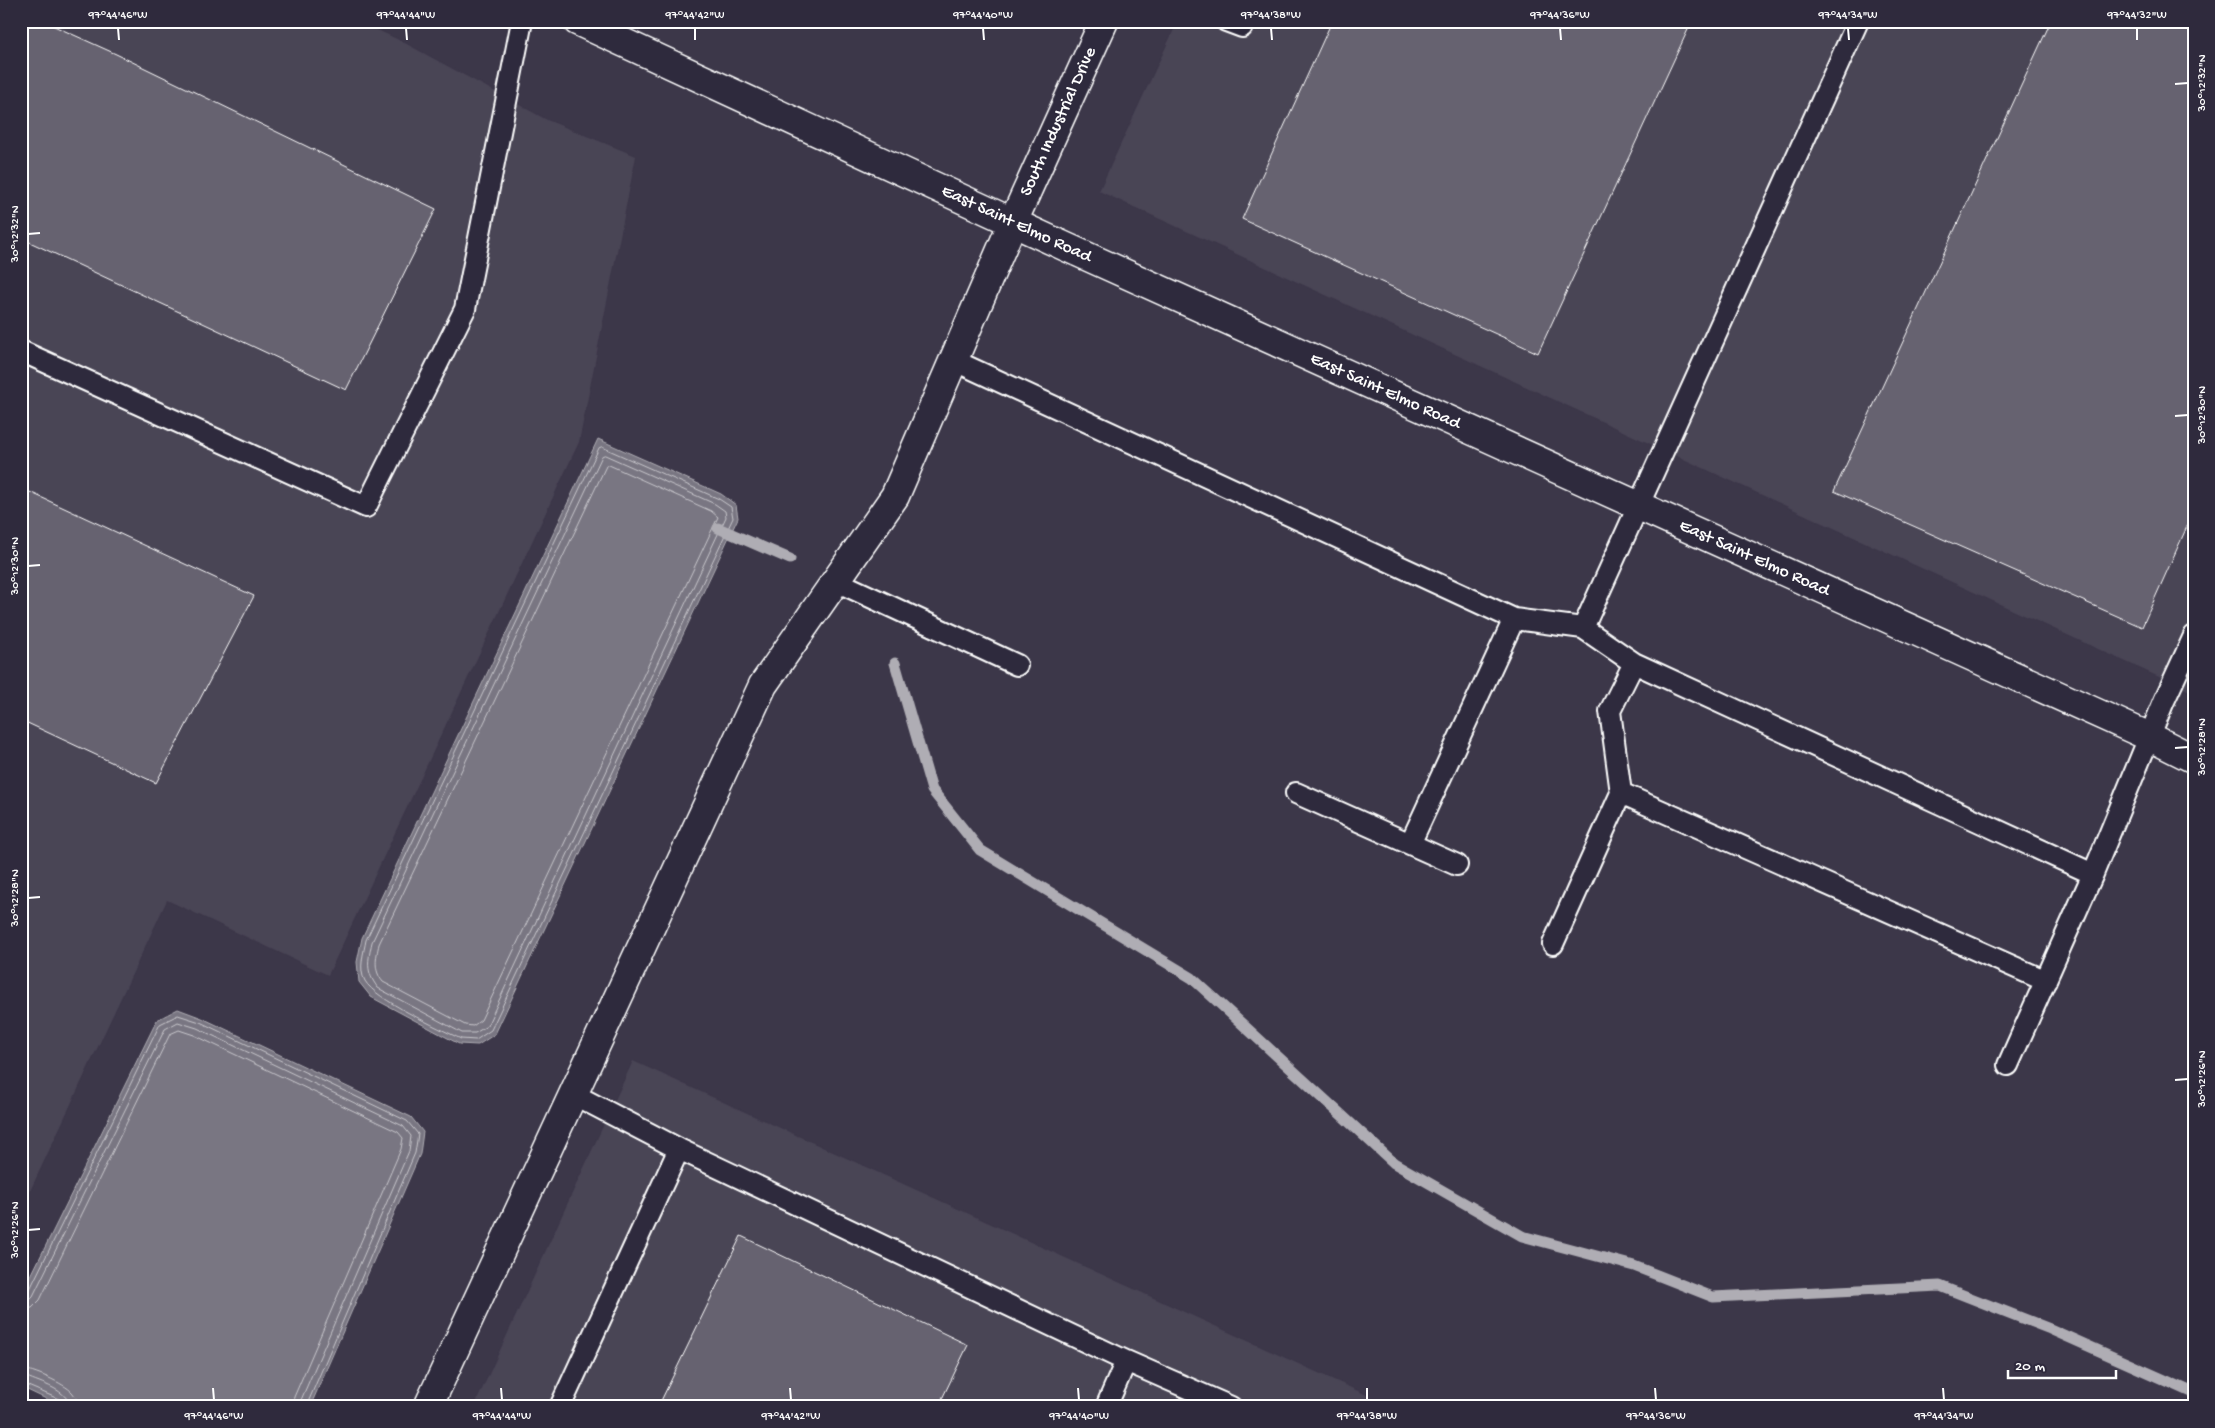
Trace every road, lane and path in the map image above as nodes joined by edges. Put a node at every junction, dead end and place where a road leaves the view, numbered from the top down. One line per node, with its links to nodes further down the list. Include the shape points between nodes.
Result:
1 (522, 21): 8 (lane, via 464,309 366,507)
2 (577, 21): 7 (street, East Saint Elmo Road)
3 (1104, 21): 7 (street, South Industrial Drive)
4 (1226, 21): 5 (lane, via 1242,27)
5 (1244, 21)
6 (1858, 21): 10 (lane)
7 (1013, 222): 9 (street, South Industrial Drive); 10 (street, East Saint Elmo Road)
8 (21, 350)
9 (954, 360): 11 (street, South Industrial Drive, via 895,496); 12 (lane)
10 (1638, 505): 13 (lane); 17 (street, East Saint Elmo Road)
11 (836, 581): 16 (lane); 27 (street, South Industrial Drive, via 763,685)
12 (1514, 619): 13 (lane); 21 (lane)
13 (1583, 628): 15 (lane)
14 (2194, 636): 17 (lane)
15 (1634, 663): 19 (lane, via 1610,711); 23 (lane)
16 (1017, 665)
17 (2150, 737): 18 (street, East Saint Elmo Road); 23 (lane)
18 (2194, 759)
19 (1621, 793): 24 (lane); 25 (lane)
20 (1296, 794): 21 (lane)
21 (1410, 844): 22 (lane)
22 (1457, 865)
23 (2093, 874): 25 (lane)
24 (1553, 944)
25 (2046, 981): 26 (lane)
26 (2008, 1065)
27 (574, 1094): 28 (lane); 30 (street, South Industrial Drive)
28 (679, 1149): 29 (lane); 31 (lane)
29 (1126, 1361): 32 (lane); 33 (lane)
30 (428, 1407)
31 (560, 1407)
32 (1106, 1407)
33 (1230, 1407)

